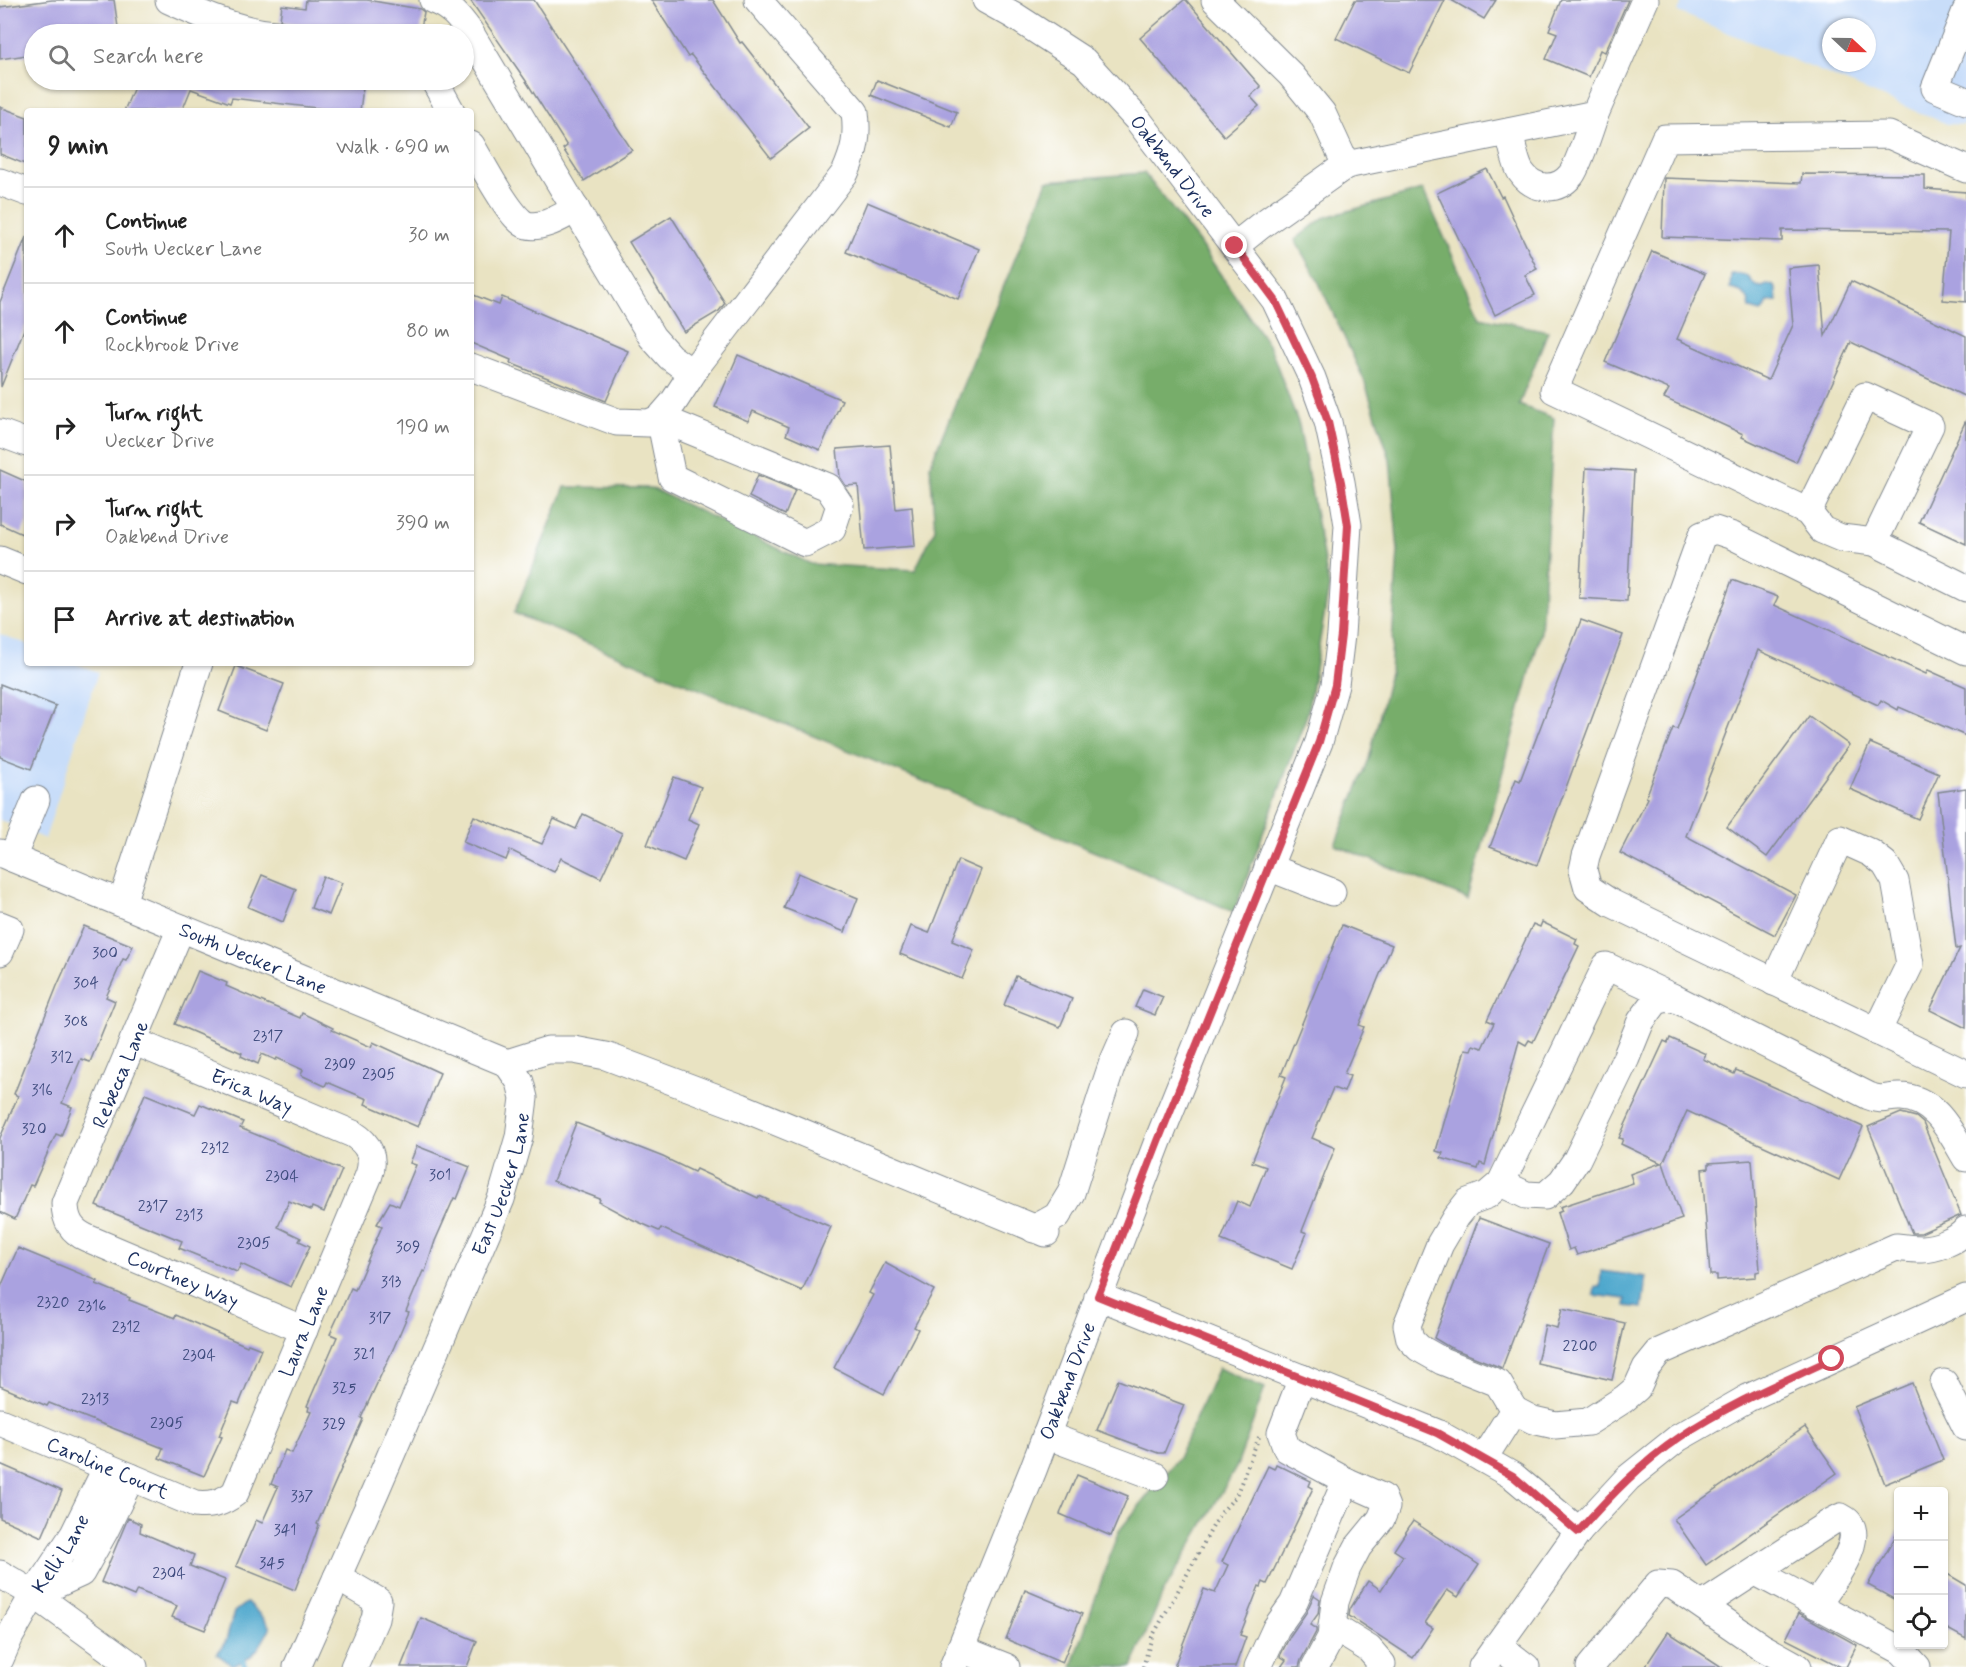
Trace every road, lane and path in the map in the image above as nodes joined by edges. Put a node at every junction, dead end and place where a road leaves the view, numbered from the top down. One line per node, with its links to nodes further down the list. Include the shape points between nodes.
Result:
1 (169, 0): 8 (street)
2 (433, 0): 9 (street, via 456,14)
3 (758, 0): 24 (street, via 855,112 855,148 845,173)
4 (986, 0): 22 (street, Oakbend Drive, via 1084,61 1138,120)
5 (1215, 0): 17 (street, via 1291,75 1322,113)
6 (1645, 0): 14 (street)
7 (1966, 11): 12 (street, via 1935,88)
8 (231, 24)
9 (461, 24)
10 (474, 51): 21 (street)
11 (439, 90): 13 (street)
12 (1966, 101)
13 (449, 108)
14 (1595, 114): 15 (street); 15 (street, via 1572,174 1559,186 1545,189 1521,171)
15 (1509, 132): 17 (street)
16 (474, 149): 21 (street, via 521,223 530,226 551,222)
17 (1346, 165): 22 (street)
18 (1966, 169): 28 (street, via 1889,135 1665,138 1554,390)
19 (0, 182): 20 (street)
20 (24, 191)
21 (576, 209): 24 (street, via 652,337)
22 (1235, 246): 37 (street, Oakbend Drive, via 1275,300 1312,378 1328,422 1348,525 1335,685 1319,742)
23 (474, 368): 25 (street, via 617,422 650,423)
24 (692, 373): 25 (street)
25 (660, 418): 25 (street, via 672,477 805,543 831,529 840,505 828,486)
26 (0, 433): 27 (street)
27 (24, 442)
28 (1808, 512): 29 (street, via 1822,530 1841,538); 29 (street, via 1865,396 1887,406 1930,426)
29 (1874, 542): 32 (street)
30 (0, 560): 31 (street)
31 (24, 570)
32 (1966, 588)
33 (1966, 651): 43 (street, via 1733,536 1715,530 1702,535 1583,870 1588,888 1611,903)
34 (198, 666): 39 (street)
35 (36, 800): 36 (street)
36 (6, 855): 39 (street, South Uecker Lane)
37 (1268, 867): 38 (street); 55 (street, Oakbend Drive)
38 (1332, 892)
39 (122, 903): 41 (street, South Uecker Lane)
40 (0, 925): 42 (street, via 10,929)
41 (181, 928): 47 (street, Rebecca Lane); 48 (street, South Uecker Lane)
42 (0, 952)
43 (1774, 982): 45 (street); 45 (street, via 1840,839 1871,853 1885,864 1895,881 1910,964)
44 (1672, 998): 51 (street, via 1869,1096 1879,1100 1917,1098 1936,1112); 52 (street, via 1656,1001 1641,1021 1595,1123 1562,1181 1545,1196 1526,1195); 52 (street, via 1606,966)
45 (1877, 1032): 49 (street)
46 (1126, 1033): 48 (street, via 1104,1087 1071,1193 1057,1216 1040,1231 750,1110 606,1056 548,1050)
47 (133, 1041): 50 (street, Erica Way, via 353,1134); 53 (street, Rebecca Lane, via 65,1203)
48 (507, 1063): 73 (street, East Uecker Lane, via 520,1082 524,1098 519,1137 501,1199)
49 (1966, 1074)
50 (368, 1147): 57 (street, Laura Lane, via 372,1166 369,1175)
51 (1966, 1158)
52 (1501, 1183): 60 (street, via 1487,1195 1468,1202 1456,1217 1440,1244 1407,1325 1410,1339 1419,1348 1498,1383)
53 (67, 1221): 57 (street, Courtney Way, via 87,1238)
54 (1966, 1230): 60 (street, via 1949,1242 1923,1250 1896,1247 1659,1352 1637,1388 1588,1422 1555,1425)
55 (1098, 1296): 58 (street); 63 (street, Oakbend Drive)
56 (1966, 1298): 70 (street, via 1749,1398 1678,1438 1628,1478)
57 (304, 1330): 69 (street, Laura Lane, via 235,1493)
58 (1302, 1378): 65 (street, via 1437,1433); 68 (street, via 1281,1433 1287,1449)
59 (1944, 1383): 62 (street)
60 (1514, 1410): 65 (street)
61 (0, 1422): 66 (street, Caroline Court)
62 (1966, 1427)
63 (1046, 1435): 67 (street); 79 (street, Oakbend Drive)
64 (1260, 1436): 85 (path, via 1236,1496 1219,1515 1152,1637)
65 (1483, 1459): 70 (street, via 1513,1476)
66 (119, 1472): 69 (street, Caroline Court, via 195,1504); 74 (street, Kelli Lane, via 104,1532 81,1573)
67 (1155, 1476)
68 (1346, 1481): 77 (street, via 1382,1497 1386,1507 1347,1568 1335,1602); 86 (street, via 1293,1604 1276,1628)
69 (217, 1504)
70 (1578, 1532): 78 (street)
71 (1756, 1572): 75 (street); 76 (street); 76 (street, via 1841,1517 1849,1522 1852,1542 1845,1561)
72 (0, 1574): 74 (street)
73 (337, 1577): 82 (street, East Uecker Lane); 83 (street, via 378,1602)
74 (34, 1594): 80 (street); 81 (street)
75 (1703, 1605): 90 (street, via 1672,1585 1658,1584); 91 (street)
76 (1816, 1605): 92 (street, via 1902,1651)
77 (1332, 1626): 87 (street); 88 (street, via 1369,1649 1382,1664)
78 (1489, 1656): 89 (street)
79 (957, 1658): 84 (street)
80 (0, 1659)
81 (134, 1667)
82 (297, 1667)
83 (354, 1667)
84 (1006, 1667)
85 (1143, 1667)
86 (1258, 1667)
87 (1315, 1667)
88 (1379, 1667)
89 (1526, 1667)
90 (1590, 1667)
91 (1798, 1667)
92 (1917, 1667)

